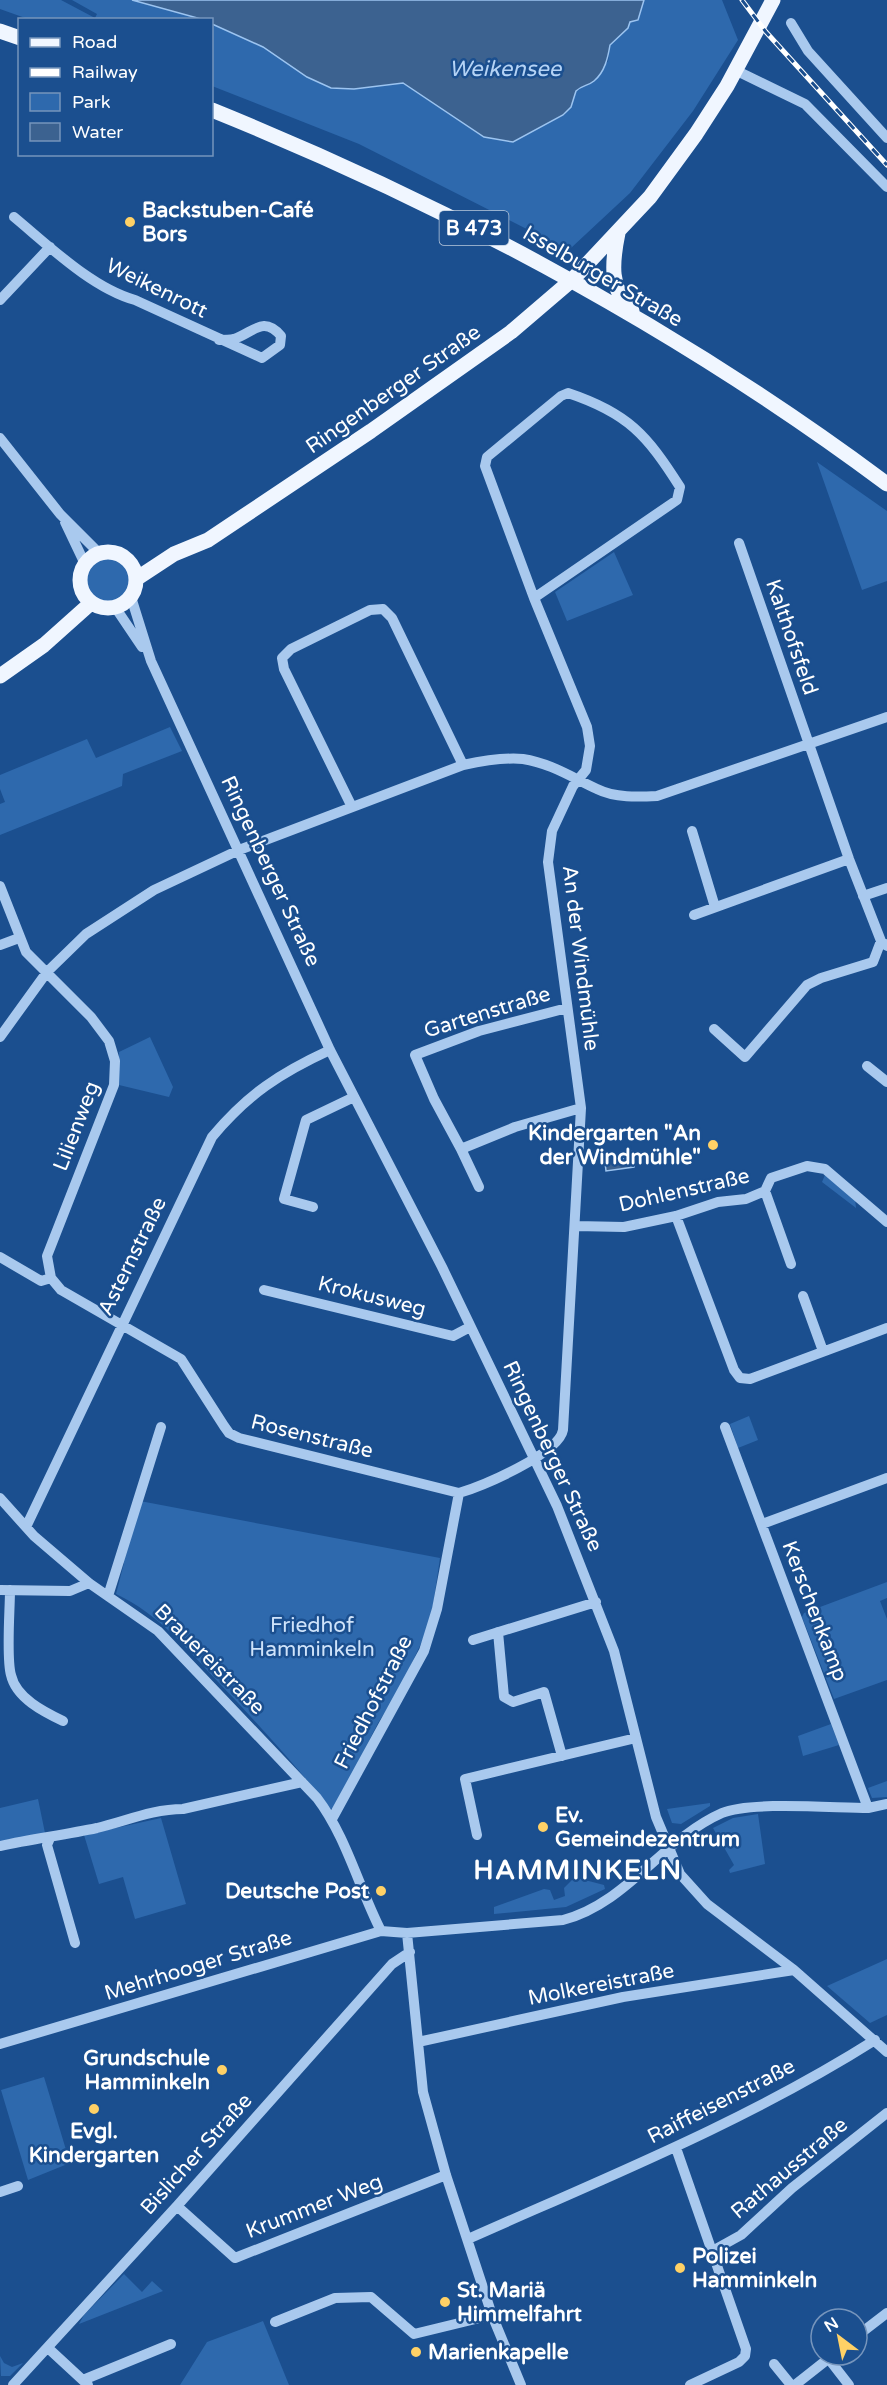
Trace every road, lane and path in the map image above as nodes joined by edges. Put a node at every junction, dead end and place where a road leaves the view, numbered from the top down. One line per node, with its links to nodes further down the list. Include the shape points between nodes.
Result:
1 (773, 0): 5 (main road, Ringenberger Straße)
2 (791, 23): 7 (street, via 808,51)
3 (0, 31): 4 (main road)
4 (18, 37)
5 (735, 70): 8 (street, via 804,104); 10 (main road, Ringenberger Straße, via 696,134)
6 (213, 111): 12 (main road, Isselburger Straße / B 473, via 375,179)
7 (887, 138)
8 (887, 187)
9 (14, 217): 11 (street, Weikenrott)
10 (618, 234): 12 (main road, Ringenberger Straße); 14 (main road, B 473, via 612,260 616,288 625,304)
11 (50, 247): 13 (street); 15 (street, Weikenrott, via 110,291)
12 (573, 279): 14 (main road, Isselburger Straße / B 473); 21 (main road, Ringenberger Straße, via 511,332 436,386 208,540)
13 (0, 300)
14 (648, 325): 17 (main road, Isselburger Straße / B 473, via 749,388)
15 (219, 340): 15 (street, Weikenrott, via 234,339 264,326 274,328 281,336 280,345 262,358)
16 (0, 438): 18 (street)
17 (887, 484)
18 (60, 514): 20 (street); 23 (street)
19 (740, 543): 32 (street, Kalthofsfeld)
20 (99, 553): 22 (main road, via 116,553); 23 (main road)
21 (174, 554): 22 (main road, Ringenberger Straße); 24 (main road, Ringenberger Straße)
22 (130, 562): 24 (main road)
23 (85, 564): 27 (main road, via 80,580 85,597)
24 (136, 579): 25 (main road)
25 (131, 597): 28 (main road); 29 (street, Ringenberger Straße)
26 (534, 598): 26 (street, An der Windmühle, via 485,466 487,457 568,393 621,416 654,446 680,487 677,500); 34 (street, An der Windmühle, via 586,727 589,758)
27 (92, 603): 28 (main road, via 102,608); 30 (main road, via 44,645)
28 (114, 607): 29 (street, Ringenberger Straße)
29 (152, 661): 37 (street, Ringenberger Straße)
30 (0, 676)
31 (887, 717): 32 (street)
32 (809, 743): 34 (street, via 657,796 619,795 598,790); 38 (street, Kalthofsfeld)
33 (463, 765): 34 (street, via 522,759); 35 (street); 35 (street, via 392,618 383,609 370,610 291,649 282,658)
34 (579, 778): 48 (street, An der Windmühle, via 552,831 548,862)
35 (352, 807): 37 (street)
36 (692, 831): 42 (street)
37 (239, 850): 47 (street, via 163,886 106,921 86,934); 51 (street, Ringenberger Straße)
38 (849, 859): 41 (street, Kalthofsfeld); 42 (street)
39 (0, 886): 44 (street, Lilienweg)
40 (887, 888): 41 (street)
41 (863, 896): 45 (street, Kalthofsfeld)
42 (715, 907): 43 (street)
43 (694, 915)
44 (19, 938): 46 (street); 47 (street, Lilienweg, via 26,952)
45 (884, 944): 49 (street, via 873,962 807,986 745,1057)
46 (0, 945)
47 (47, 972): 50 (street); 65 (street, Lilienweg, via 92,1017 109,1041 115,1061 114,1085 47,1256)
48 (567, 1008): 55 (street, An der Windmühle); 56 (street, Gartenstraße, via 478,1031 416,1055)
49 (714, 1029)
50 (0, 1037)
51 (330, 1050): 54 (street, Ringenberger Straße); 68 (street, Asternstraße, via 258,1089 212,1137)
52 (867, 1066): 53 (street)
53 (887, 1082)
54 (354, 1097): 59 (street, via 306,1120 284,1199); 69 (street, Ringenberger Straße)
55 (581, 1108): 56 (street, via 515,1127); 62 (street, An der Windmühle)
56 (461, 1149): 57 (street, Gartenstraße)
57 (479, 1187)
58 (765, 1191): 60 (street, Dohlenstraße); 61 (street, Dohlenstraße, via 771,1178 807,1166 825,1169); 64 (street, Dohlenstraße)
59 (313, 1207)
60 (676, 1216): 62 (street, Dohlenstraße, via 624,1227); 71 (street, via 740,1378 750,1379)
61 (887, 1222)
62 (576, 1226): 74 (street, An der Windmühle, via 562,1438)
63 (0, 1257): 65 (street, via 40,1281)
64 (791, 1264)
65 (51, 1278): 68 (street, Rosenstraße, via 68,1295)
66 (264, 1290): 69 (street, Krokusweg, via 453,1336)
67 (803, 1296): 71 (street)
68 (120, 1326): 76 (street, Rosenstraße, via 181,1359 229,1433); 79 (street, Asternstraße)
69 (470, 1327): 74 (street, Ringenberger Straße)
70 (887, 1328): 71 (street)
71 (824, 1352)
72 (161, 1427): 82 (street)
73 (725, 1427): 78 (street, Kerschenkamp)
74 (534, 1458): 76 (street); 83 (street, Ringenberger Straße)
75 (887, 1478): 78 (street)
76 (459, 1493): 92 (street, Friedhofstraße, via 437,1610 424,1651)
77 (0, 1498): 79 (street, Brauereistraße)
78 (762, 1524): 91 (street, Kerschenkamp)
79 (26, 1527): 80 (street, Brauereistraße)
80 (89, 1583): 81 (street, via 70,1591); 82 (street, Brauereistraße)
81 (5, 1590): 86 (street, via 11,1675 18,1689 42,1712)
82 (108, 1596): 89 (street, Brauereistraße, via 158,1630)
83 (596, 1602): 84 (street); 87 (street, Ringenberger Straße, via 614,1651)
84 (498, 1632): 85 (street); 88 (street, via 504,1697 513,1702 544,1692)
85 (473, 1640)
86 (63, 1721)
87 (636, 1738): 88 (street); 96 (street, Ringenberger Straße)
88 (562, 1756): 93 (street, via 465,1779)
89 (302, 1782): 92 (street, Brauereistraße); 94 (street)
90 (887, 1804): 91 (street, Mehrhooger Straße)
91 (868, 1808): 96 (street, Mehrhooger Straße, via 745,1807 723,1812)
92 (332, 1819): 97 (street, Brauereistraße)
93 (477, 1835)
94 (50, 1838): 95 (street); 99 (street, via 47,1845)
95 (0, 1846)
96 (668, 1850): 98 (street, Mehrhooger Straße, via 604,1902 578,1916); 101 (street, Ringenberger Straße, via 692,1890)
97 (381, 1931): 98 (street, Mehrhooger Straße); 104 (street, Mehrhooger Straße)
98 (407, 1933): 100 (street)
99 (75, 1943)
100 (410, 1952): 103 (street); 111 (street, Bislicher Straße, via 392,1964)
101 (794, 1970): 102 (street, Ringenberger Straße); 103 (street, Molkereistraße, via 623,1997)
102 (875, 2040): 105 (street, Ringenberger Straße); 107 (street, Raiffeisenstraße)
103 (418, 2042): 108 (street, via 423,2092)
104 (0, 2044)
105 (887, 2052)
106 (887, 2113): 113 (street, Rathausstraße, via 792,2188 741,2235)
107 (676, 2148): 112 (street, Raiffeisenstraße, via 580,2187); 113 (street, Rathausstraße)
108 (446, 2175): 111 (street, Krummer Weg, via 235,2258); 112 (street)
109 (18, 2186): 110 (street)
110 (0, 2193)
111 (177, 2206): 119 (street, Bislicher Straße)
112 (468, 2240): 115 (street)
113 (714, 2250): 126 (street, Rathausstraße, via 745,2356)
114 (887, 2313): 117 (street)
115 (492, 2315): 116 (street, via 414,2334 371,2297 335,2298); 125 (street)
116 (275, 2322)
117 (869, 2327)
118 (171, 2344): 123 (street)
119 (48, 2348): 123 (street); 124 (street, Bislicher Straße)
120 (774, 2364): 127 (street)
121 (817, 2367): 127 (street)
122 (837, 2367): 128 (street)
123 (86, 2383)
124 (16, 2384)
125 (521, 2385)
126 (690, 2385)
127 (793, 2385)
128 (849, 2385)

